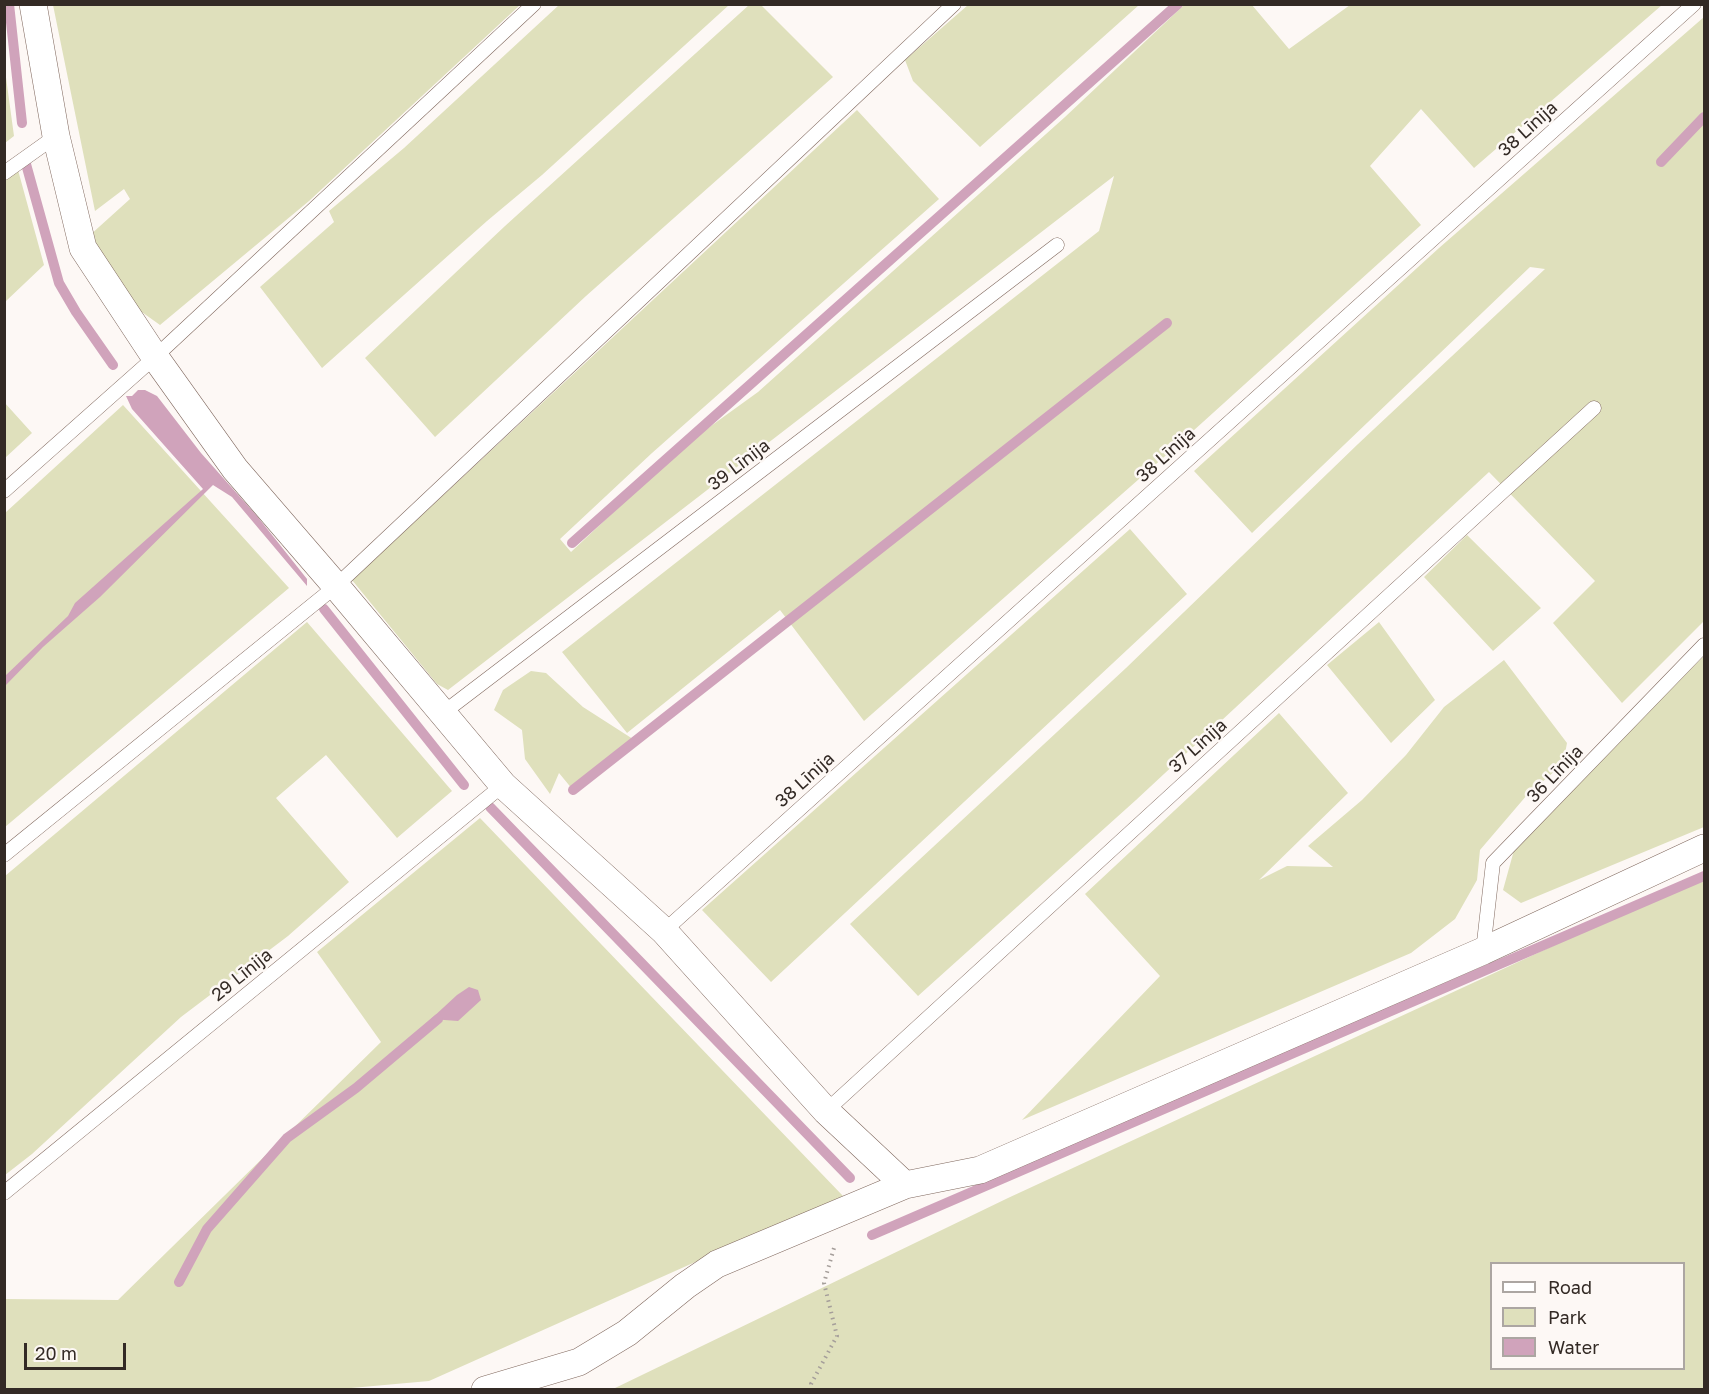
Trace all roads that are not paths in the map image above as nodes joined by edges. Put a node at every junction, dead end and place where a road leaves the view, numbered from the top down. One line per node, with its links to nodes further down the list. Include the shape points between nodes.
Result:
1 (33, 4): 5 (street)
2 (534, 4): 8 (lane)
3 (954, 4): 11 (lane)
4 (1694, 4): 17 (lane, 38 Līnija)
5 (56, 136): 6 (lane); 8 (street, via 83,248)
6 (4, 173)
7 (1057, 245): 13 (lane, 39 Līnija)
8 (156, 357): 10 (lane); 11 (street, via 235,469)
9 (1594, 408): 19 (lane, 37 Līnija)
10 (4, 491)
11 (336, 586): 13 (street); 16 (lane)
12 (1704, 645): 18 (lane, 36 Līnija, via 1492,863)
13 (443, 713): 14 (street)
14 (503, 785): 17 (street); 21 (lane, 29 Līnija)
15 (1704, 848): 18 (street)
16 (4, 855)
17 (664, 931): 19 (street)
18 (1484, 951): 20 (street, via 980,1170)
19 (826, 1111): 20 (street)
20 (905, 1185): 22 (street, via 717,1264 627,1334 579,1362)
21 (4, 1193)
22 (485, 1389)

